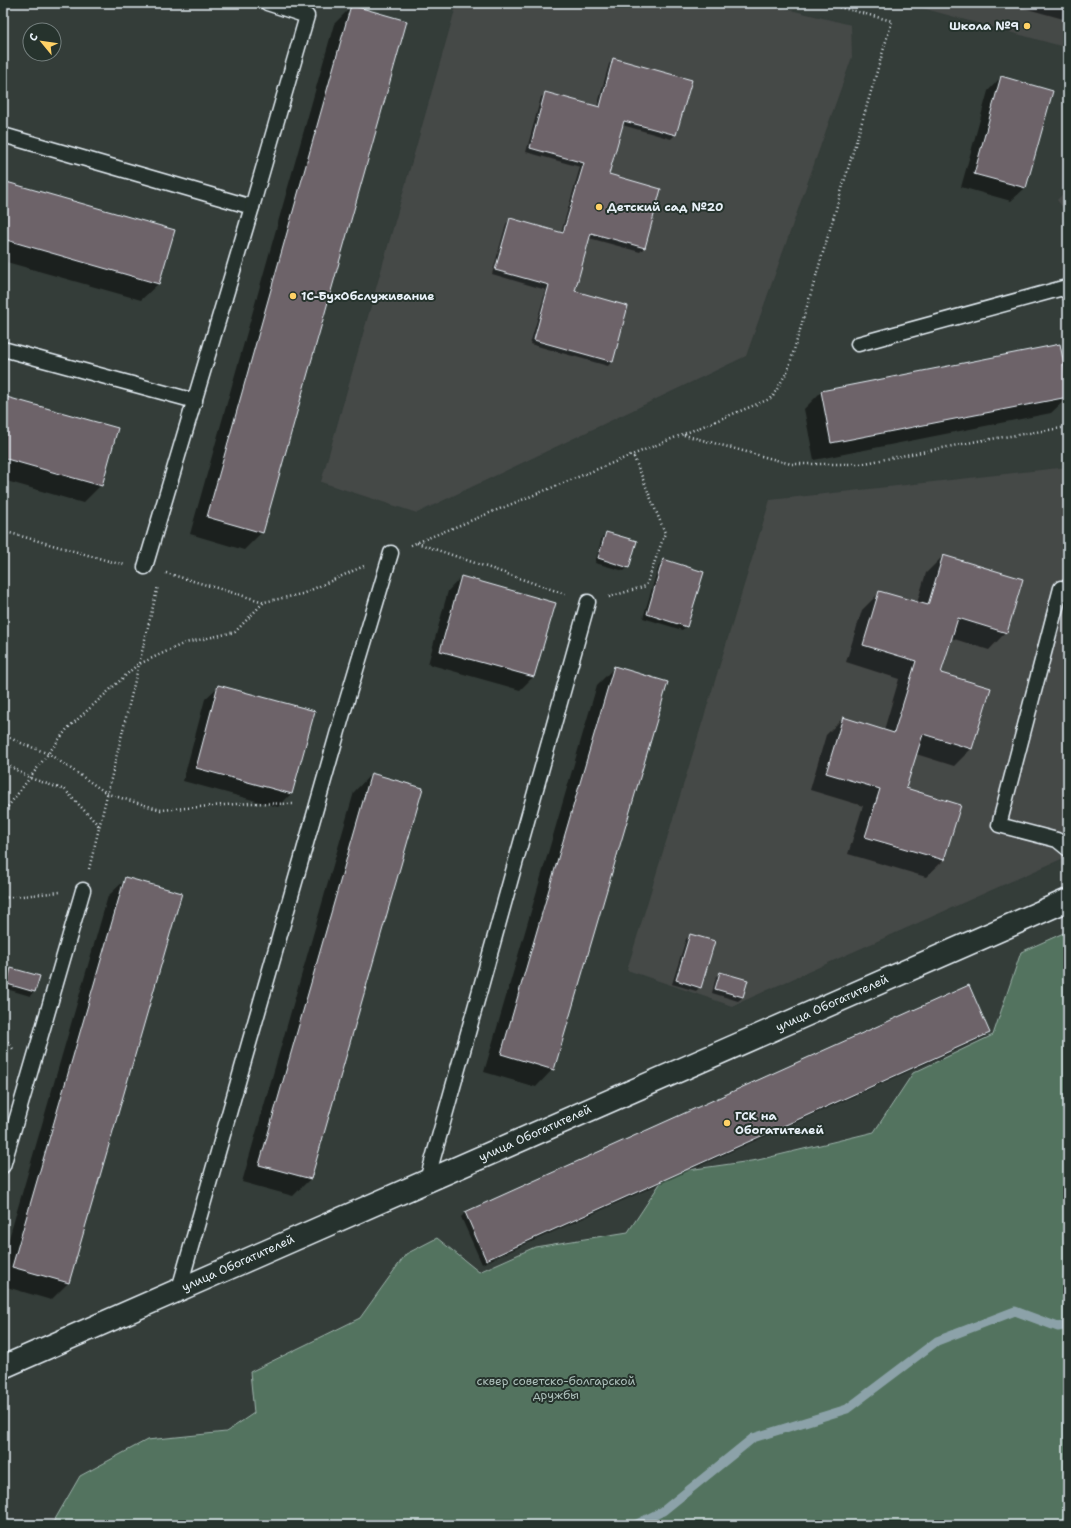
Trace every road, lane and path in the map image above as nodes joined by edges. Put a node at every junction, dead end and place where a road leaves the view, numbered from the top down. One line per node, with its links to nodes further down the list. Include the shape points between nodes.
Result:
1 (267, 3): 4 (lane, via 307,16)
2 (824, 3): 10 (path, via 892,21 788,370 772,398)
3 (3, 136): 4 (lane)
4 (252, 207): 8 (lane)
5 (1068, 293): 6 (lane, via 1063,288)
6 (858, 344)
7 (3, 349): 8 (lane)
8 (194, 401): 15 (lane)
9 (1068, 427): 10 (path, via 860,464 791,464)
10 (683, 435): 11 (path)
11 (633, 455): 13 (path); 19 (path, via 665,533 646,586)
12 (3, 531): 15 (path, via 116,563)
13 (417, 543): 14 (path); 19 (path)
14 (392, 553): 18 (path, via 302,594); 26 (lane)
15 (145, 567): 16 (path)
16 (162, 571): 18 (path); 20 (path)
17 (1061, 588): 29 (lane, via 999,825 1057,840)
18 (264, 602): 20 (path, via 235,632 185,643)
19 (588, 602): 34 (lane)
20 (138, 665): 22 (path, via 68,729); 25 (path)
21 (3, 734): 22 (path)
22 (49, 754): 24 (path); 25 (path)
23 (3, 762): 24 (path)
24 (30, 778): 27 (path); 28 (path, via 65,790)
25 (108, 794): 26 (path, via 161,810 250,803); 28 (path)
26 (317, 805): 35 (lane)
27 (3, 813)
28 (100, 826): 30 (path)
29 (1068, 849)
30 (83, 890): 31 (path); 33 (lane)
31 (3, 898)
32 (1068, 900): 34 (street, улица Обогатителей)
33 (3, 1166)
34 (428, 1180): 35 (street, улица Обогатителей)
35 (179, 1289): 36 (street, улица Обогатителей)
36 (3, 1367)

